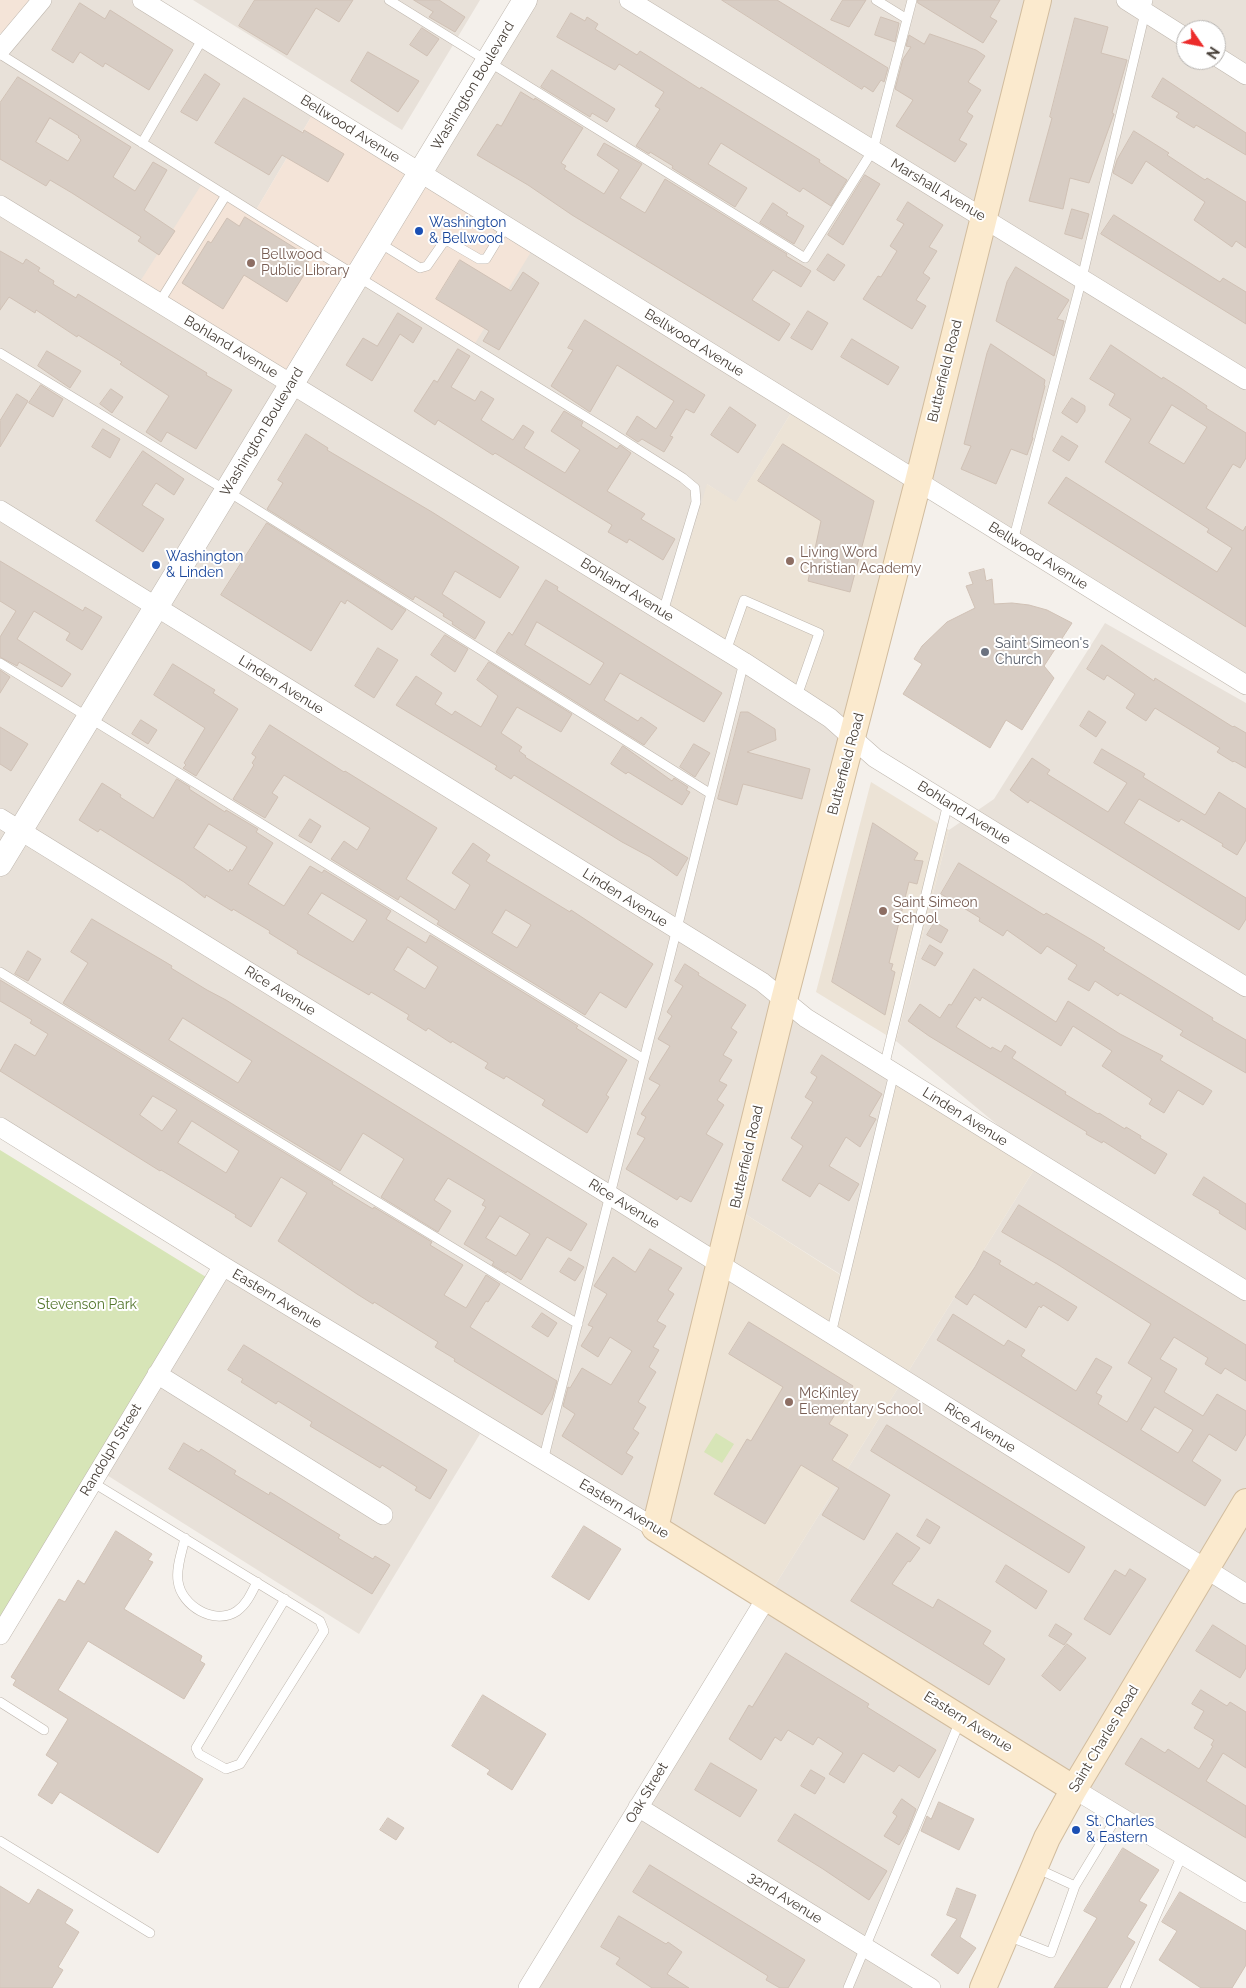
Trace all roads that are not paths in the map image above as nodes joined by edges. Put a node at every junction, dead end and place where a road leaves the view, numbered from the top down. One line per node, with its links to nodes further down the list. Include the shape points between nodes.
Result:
1 (42, 0): 14 (street)
2 (142, 0): 13 (street, Bellwood Avenue)
3 (389, 0): 15 (lane)
4 (525, 0): 15 (street, Washington Boulevard)
5 (629, 0): 19 (street, Marshall Avenue)
6 (876, 0): 11 (lane)
7 (912, 0): 11 (lane)
8 (1038, 0): 23 (main road, Butterfield Road)
9 (1126, 0): 10 (street)
10 (1147, 6): 12 (street); 27 (lane)
11 (907, 19): 19 (lane)
12 (1176, 30)
13 (203, 38): 18 (lane); 20 (street, Bellwood Avenue)
14 (0, 52): 18 (lane)
15 (488, 62): 19 (lane, via 805,258); 20 (street, Washington Boulevard)
16 (1226, 62): 17 (street)
17 (1246, 75)
18 (142, 143): 21 (lane)
19 (873, 150): 23 (street, Marshall Avenue)
20 (421, 173): 24 (street, Bellwood Avenue); 25 (street, Washington Boulevard)
21 (226, 195): 26 (lane); 28 (lane)
22 (0, 205): 28 (street, Bohland Avenue)
23 (983, 217): 27 (street, Marshall Avenue); 32 (main road, Butterfield Road)
24 (506, 226): 25 (lane, via 486,258 479,260 448,242 442,243 427,266 420,268); 32 (street, Bellwood Avenue)
25 (378, 242): 26 (street, Washington Boulevard)
26 (358, 275): 31 (street, Washington Boulevard); 37 (lane, via 695,488 696,502)
27 (1082, 278): 30 (street, Marshall Avenue); 35 (lane)
28 (159, 303): 31 (street, Bohland Avenue)
29 (0, 353): 33 (lane)
30 (1246, 380)
31 (291, 383): 33 (street, Washington Boulevard); 37 (street, Bohland Avenue)
32 (918, 482): 35 (street, Bellwood Avenue); 44 (main road, Butterfield Road)
33 (227, 491): 36 (street, Washington Boulevard); 45 (lane)
34 (0, 510): 36 (street, Linden Avenue)
35 (1013, 541): 41 (street, Bellwood Avenue)
36 (156, 607): 43 (street, Washington Boulevard); 50 (street, Linden Avenue)
37 (663, 612): 38 (street, Bohland Avenue)
38 (726, 651): 39 (street, Bohland Avenue); 42 (lane, via 744,600 818,633)
39 (744, 662): 42 (street, Bohland Avenue); 45 (lane)
40 (0, 663): 43 (lane)
41 (1246, 685)
42 (797, 696): 44 (street, Bohland Avenue)
43 (89, 717): 48 (street, Washington Boulevard); 54 (lane)
44 (853, 738): 46 (street, Bohland Avenue, via 875,758); 53 (main road, Butterfield Road)
45 (711, 794): 50 (lane)
46 (948, 803): 52 (street, Bohland Avenue); 55 (lane)
47 (0, 818): 48 (street, Rice Avenue)
48 (20, 830): 49 (street, Washington Boulevard); 57 (street, Rice Avenue)
49 (0, 864)
50 (677, 930): 53 (street, Linden Avenue, via 762,982); 54 (lane)
51 (0, 972): 61 (lane)
52 (1246, 987)
53 (784, 1000): 55 (street, Linden Avenue, via 806,1018); 59 (main road, Butterfield Road)
54 (644, 1059): 57 (lane)
55 (889, 1070): 60 (street, Linden Avenue); 62 (lane)
56 (0, 1127): 58 (street, Eastern Avenue)
57 (610, 1196): 59 (street, Rice Avenue); 61 (lane)
58 (223, 1266): 63 (street, Randolph Street); 64 (street, Eastern Avenue)
59 (721, 1266): 62 (street, Rice Avenue); 68 (main road, Butterfield Road)
60 (1246, 1291)
61 (578, 1324): 64 (lane)
62 (831, 1334): 70 (street, Rice Avenue)
63 (157, 1374): 65 (street, Randolph Street); 67 (street)
64 (543, 1461): 68 (street, Eastern Avenue)
65 (92, 1482): 69 (lane); 75 (street, Randolph Street)
66 (1246, 1502): 70 (main road, Saint Charles Road)
67 (383, 1514)
68 (655, 1528): 73 (main road, Eastern Avenue)
69 (184, 1538): 71 (lane); 71 (lane, via 178,1581 188,1602 198,1609 224,1616 237,1611)
70 (1205, 1569): 72 (street, Rice Avenue); 79 (main road, Saint Charles Road)
71 (257, 1582): 74 (lane)
72 (1246, 1594)
73 (766, 1597): 77 (main road, Eastern Avenue); 80 (street, Oak Street)
74 (285, 1599): 74 (lane, via 320,1621 324,1631 240,1764 226,1770 199,1754 196,1748)
75 (0, 1635)
76 (0, 1702): 78 (lane)
77 (961, 1718): 79 (main road, Eastern Avenue); 89 (lane)
78 (44, 1730)
79 (1074, 1789): 81 (street, Eastern Avenue); 84 (main road, Saint Charles Road)
80 (638, 1807): 89 (street, 32nd Avenue); 90 (street, Oak Street)
81 (1118, 1815): 83 (street, Eastern Avenue); 85 (lane)
82 (0, 1842): 87 (lane)
83 (1182, 1855): 86 (street, Eastern Avenue); 94 (lane)
84 (1035, 1868): 85 (lane); 88 (main road, Saint Charles Road)
85 (1075, 1886): 88 (lane, via 1051,1953)
86 (1246, 1894)
87 (150, 1933)
88 (1006, 1935): 93 (main road, Saint Charles Road)
89 (866, 1948): 91 (lane); 92 (street, 32nd Avenue)
90 (528, 1988)
91 (848, 1988)
92 (931, 1988)
93 (983, 1988)
94 (1125, 1988)

